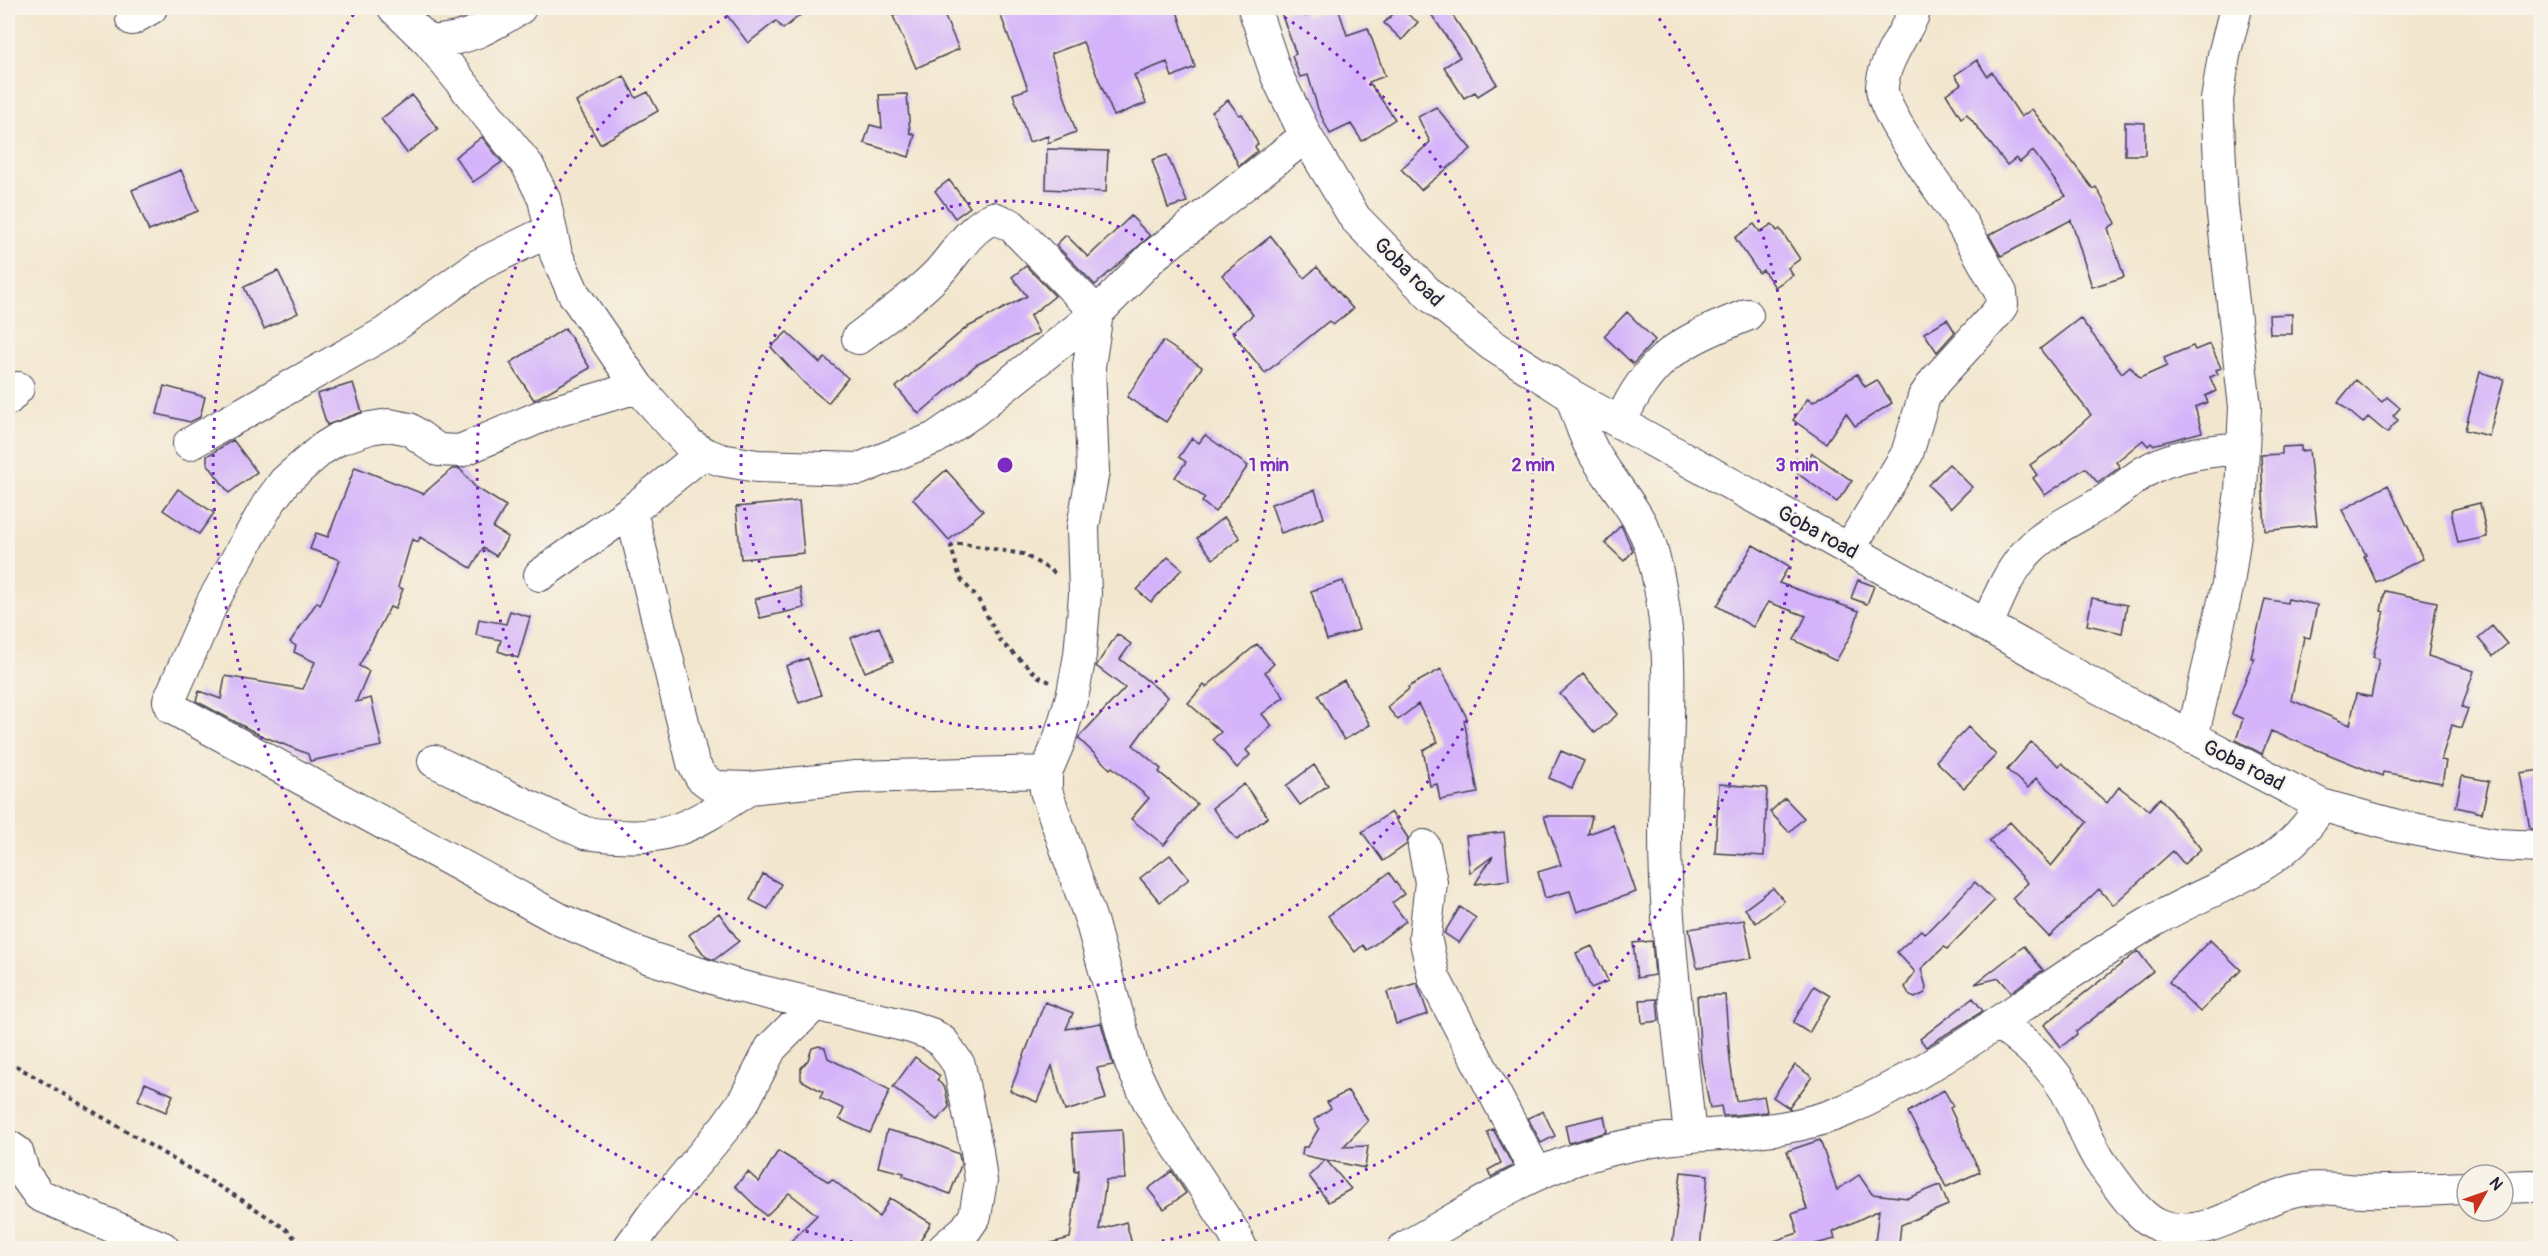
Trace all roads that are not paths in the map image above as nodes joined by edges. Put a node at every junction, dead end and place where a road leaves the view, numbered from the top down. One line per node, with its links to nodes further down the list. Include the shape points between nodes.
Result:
1 (394, 8): 6 (street)
2 (520, 8): 6 (street, via 461,39)
3 (1254, 8): 7 (street, Goba road, via 1277,76)
4 (2236, 8): 16 (street, via 2217,100 2218,144 2245,407)
5 (1913, 15): 19 (street, via 1885,75 1885,101 1959,219 2001,293 2002,305 1924,397 1907,453)
6 (429, 42): 8 (street, via 528,166 544,199)
7 (1306, 136): 9 (street, via 1153,256); 13 (street, Goba road, via 1355,218 1431,296 1492,345)
8 (549, 231): 12 (street, via 574,294); 15 (street, via 479,265 385,333)
9 (1096, 313): 11 (street, via 1011,225 993,218 980,224 920,290); 17 (street, via 974,411 934,438 893,457 859,469 757,465 721,460); 24 (street, via 1089,366 1093,471 1083,527 1085,594 1080,655 1073,693)
10 (1747, 315): 14 (street, via 1669,354 1633,393)
11 (858, 338)
12 (638, 387): 17 (street, via 688,443); 29 (street, via 549,413 460,451 438,450 409,429 389,425 370,428 322,449 285,481 268,504 212,603 169,701 172,708 204,726 561,920 650,958)
13 (1572, 396): 14 (street, Goba road); 31 (street, via 1586,437 1651,546 1664,606 1671,679 1665,831 1667,898)
14 (1620, 423): 19 (street, Goba road)
15 (189, 444)
16 (2242, 448): 21 (street, via 2202,452 2145,471 2112,497 2048,534 2029,549 2015,568); 22 (street, via 2237,529 2228,584)
17 (704, 453): 18 (street)
18 (631, 511): 20 (street); 25 (street, via 693,763 701,777 714,787)
19 (1849, 549): 21 (street, Goba road)
20 (540, 575)
21 (1987, 625): 22 (street, Goba road)
22 (2192, 738): 26 (street, Goba road)
23 (434, 761): 25 (street, via 585,832 611,836 664,835 695,824)
24 (1046, 772): 25 (street, via 856,777); 38 (street, via 1048,800 1092,920 1131,1064 1150,1104)
25 (750, 788)
26 (2321, 805): 28 (street, Goba road, via 2397,826 2498,845); 30 (street, via 2309,826 2289,847 2258,870 2153,921)
27 (1424, 846): 33 (street, via 1431,882 1425,944 1434,978)
28 (2541, 847)
29 (813, 1006): 36 (street, via 771,1048 726,1126); 37 (street, via 864,1015 930,1034 944,1042 959,1065 981,1181 975,1215 966,1229)
30 (1998, 1023): 31 (street, via 1846,1110 1805,1125); 34 (street, via 2026,1042 2045,1062 2073,1103 2098,1159 2143,1214 2160,1226 2179,1230 2208,1225 2290,1192 2309,1189)
31 (1690, 1137): 33 (street, via 1580,1158)
32 (8, 1146): 35 (street, via 17,1152 24,1174 39,1195)
33 (1537, 1174): 39 (street)
34 (2455, 1188)
35 (163, 1248)
36 (629, 1248)
37 (944, 1248)
38 (1241, 1248)
39 (1404, 1248)

